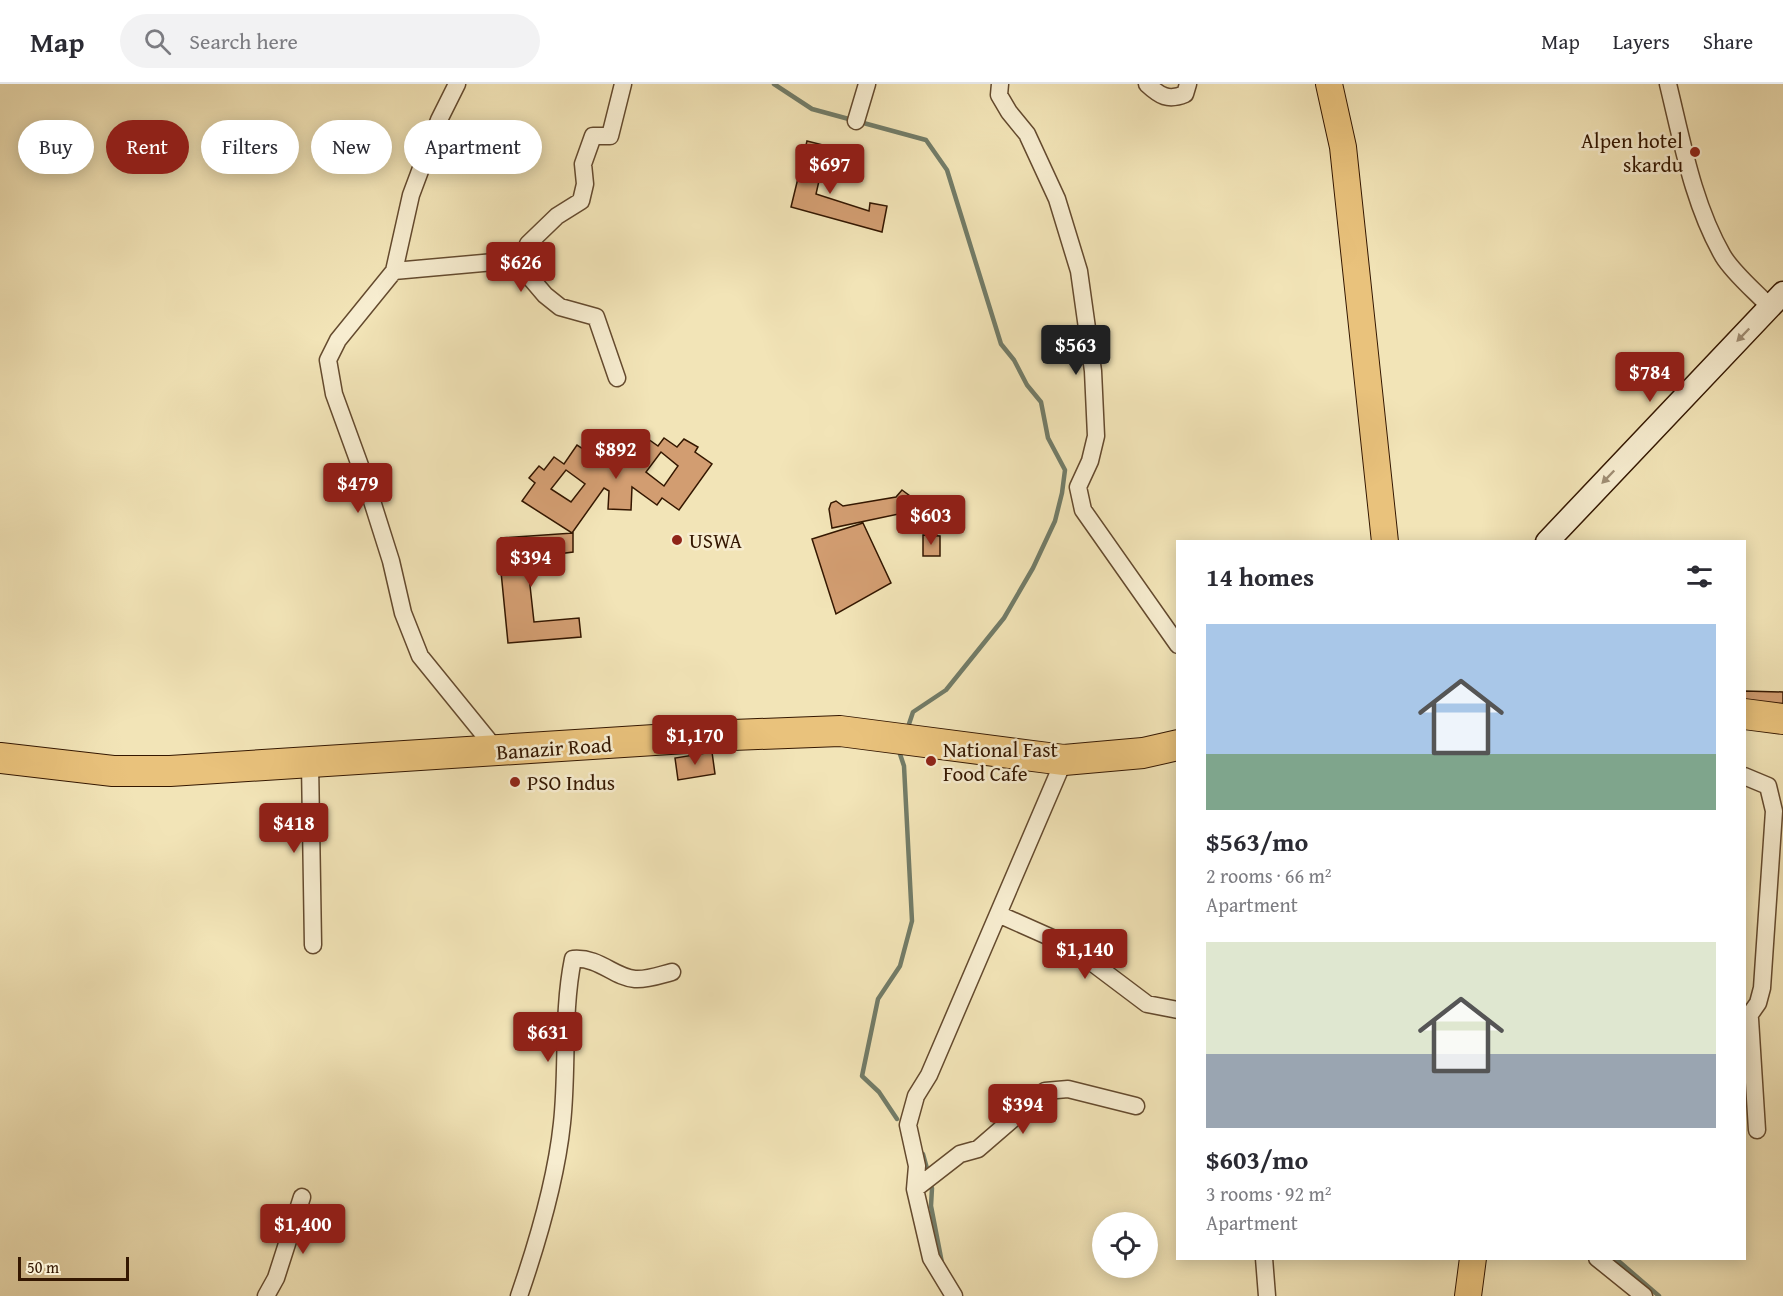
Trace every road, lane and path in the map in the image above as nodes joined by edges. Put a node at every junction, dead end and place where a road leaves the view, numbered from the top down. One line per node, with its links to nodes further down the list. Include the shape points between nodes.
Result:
1 (457, 84): 11 (street, via 411,195)
2 (623, 84): 10 (street, via 610,136 593,136 586,155 581,201 557,216 528,244)
3 (867, 84): 9 (street)
4 (1000, 84): 16 (street, via 999,95 1027,134 1058,199 1079,271 1093,371 1096,436 1078,487 1083,510)
5 (1148, 84): 6 (street, via 1163,97 1174,98 1185,94)
6 (1188, 84)
7 (1329, 84): 14 (main road, via 1342,147)
8 (1668, 84): 12 (street, via 1686,158 1707,223 1724,258)
9 (856, 121)
10 (522, 268): 11 (street, via 494,262); 13 (street, via 560,307 596,317)
11 (394, 271): 20 (street, via 338,340 328,360 334,394 420,656)
12 (1776, 300): 15 (main road, one-way to 15)
13 (617, 378)
14 (1386, 540)
15 (1549, 540)
16 (1176, 642)
17 (1746, 714): 18 (highway)
18 (1783, 719)
19 (1176, 746): 22 (highway, Banazir Road)
20 (498, 752): 22 (highway, Banazir Road, via 840,731); 23 (highway, Banazir Road)
21 (0, 758): 23 (highway, Banazir Road, via 113,771)
22 (1064, 760): 25 (street)
23 (310, 763): 26 (street)
24 (1746, 777): 29 (street, via 1768,786 1774,811 1766,959 1758,1003)
25 (998, 914): 28 (street, via 1070,946 1147,1004); 32 (street, via 910,1113 909,1140 917,1166)
26 (313, 945)
27 (672, 972): 38 (street, via 633,979 587,958 573,959 567,986 562,1125 539,1234)
28 (1176, 1010)
29 (1747, 1021): 31 (street)
30 (1136, 1106): 32 (street, via 1068,1089 1045,1091 978,1149 960,1154)
31 (1756, 1130)
32 (915, 1189): 39 (street, via 931,1258)
33 (302, 1197): 37 (street, via 276,1278)
34 (1264, 1260): 40 (street)
35 (1473, 1260): 41 (main road)
36 (1599, 1260): 42 (street)
37 (266, 1296)
38 (519, 1296)
39 (954, 1296)
40 (1267, 1296)
41 (1468, 1296)
42 (1644, 1296)

